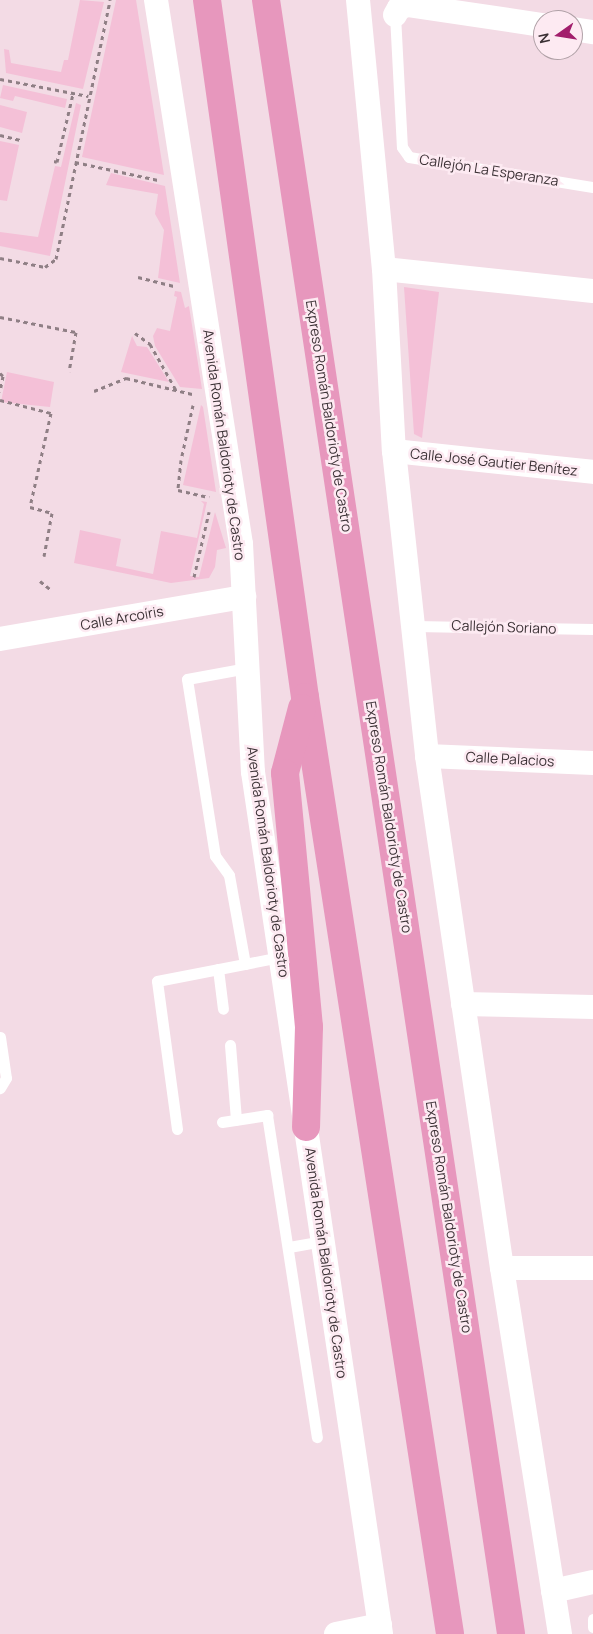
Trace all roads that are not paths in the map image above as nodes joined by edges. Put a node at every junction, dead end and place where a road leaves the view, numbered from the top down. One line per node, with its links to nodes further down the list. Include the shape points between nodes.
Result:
1 (156, 0): 12 (street, Avenida Román Baldorioty de Castro, via 241,544)
2 (207, 0): 17 (highway)
3 (266, 0): 45 (highway, Expreso Román Baldorioty de Castro)
4 (358, 0): 8 (street)
5 (395, 15): 6 (street, via 398,8 407,5); 7 (lane, Callejón La Esperanza, via 402,147 409,158)
6 (533, 23)
7 (593, 187)
8 (384, 270): 9 (street); 10 (street)
9 (593, 291)
10 (394, 451): 11 (street, Calle José Gautier Benítez); 13 (street)
11 (593, 472)
12 (244, 597): 15 (street, Calle Arcoíris); 16 (street, Avenida Román Baldorioty de Castro)
13 (415, 626): 14 (lane, Callejón Soriano); 18 (street)
14 (593, 629)
15 (0, 639)
16 (247, 668): 20 (street, Avenida Román Baldorioty de Castro, via 253,772); 21 (lane, via 187,679 215,856 229,875)
17 (305, 697): 31 (highway, via 285,773 309,1026); 44 (highway)
18 (427, 756): 19 (street, Calle Palacios); 23 (street)
19 (593, 763)
20 (281, 957): 21 (lane); 31 (street, Avenida Román Baldorioty de Castro)
21 (245, 964): 22 (lane)
22 (218, 969): 25 (lane); 32 (lane, via 158,981)
23 (463, 1004): 24 (street); 35 (street)
24 (593, 1007)
25 (224, 1009)
26 (0, 1037): 28 (lane, via 6,1078)
27 (230, 1044): 29 (lane)
28 (0, 1088)
29 (236, 1120): 30 (lane); 34 (lane, via 267,1116)
30 (222, 1122)
31 (306, 1127): 33 (street, Avenida Román Baldorioty de Castro)
32 (177, 1129)
33 (323, 1241): 34 (lane); 42 (street, Avenida Román Baldorioty de Castro)
34 (289, 1247): 37 (lane)
35 (502, 1268): 36 (street); 39 (street)
36 (593, 1268)
37 (317, 1437)
38 (593, 1582): 39 (street)
39 (553, 1591): 46 (street)
40 (593, 1619): 41 (lane)
41 (593, 1627)
42 (380, 1630): 43 (street)
43 (336, 1634)
44 (450, 1634)
45 (511, 1634)
46 (560, 1634)

